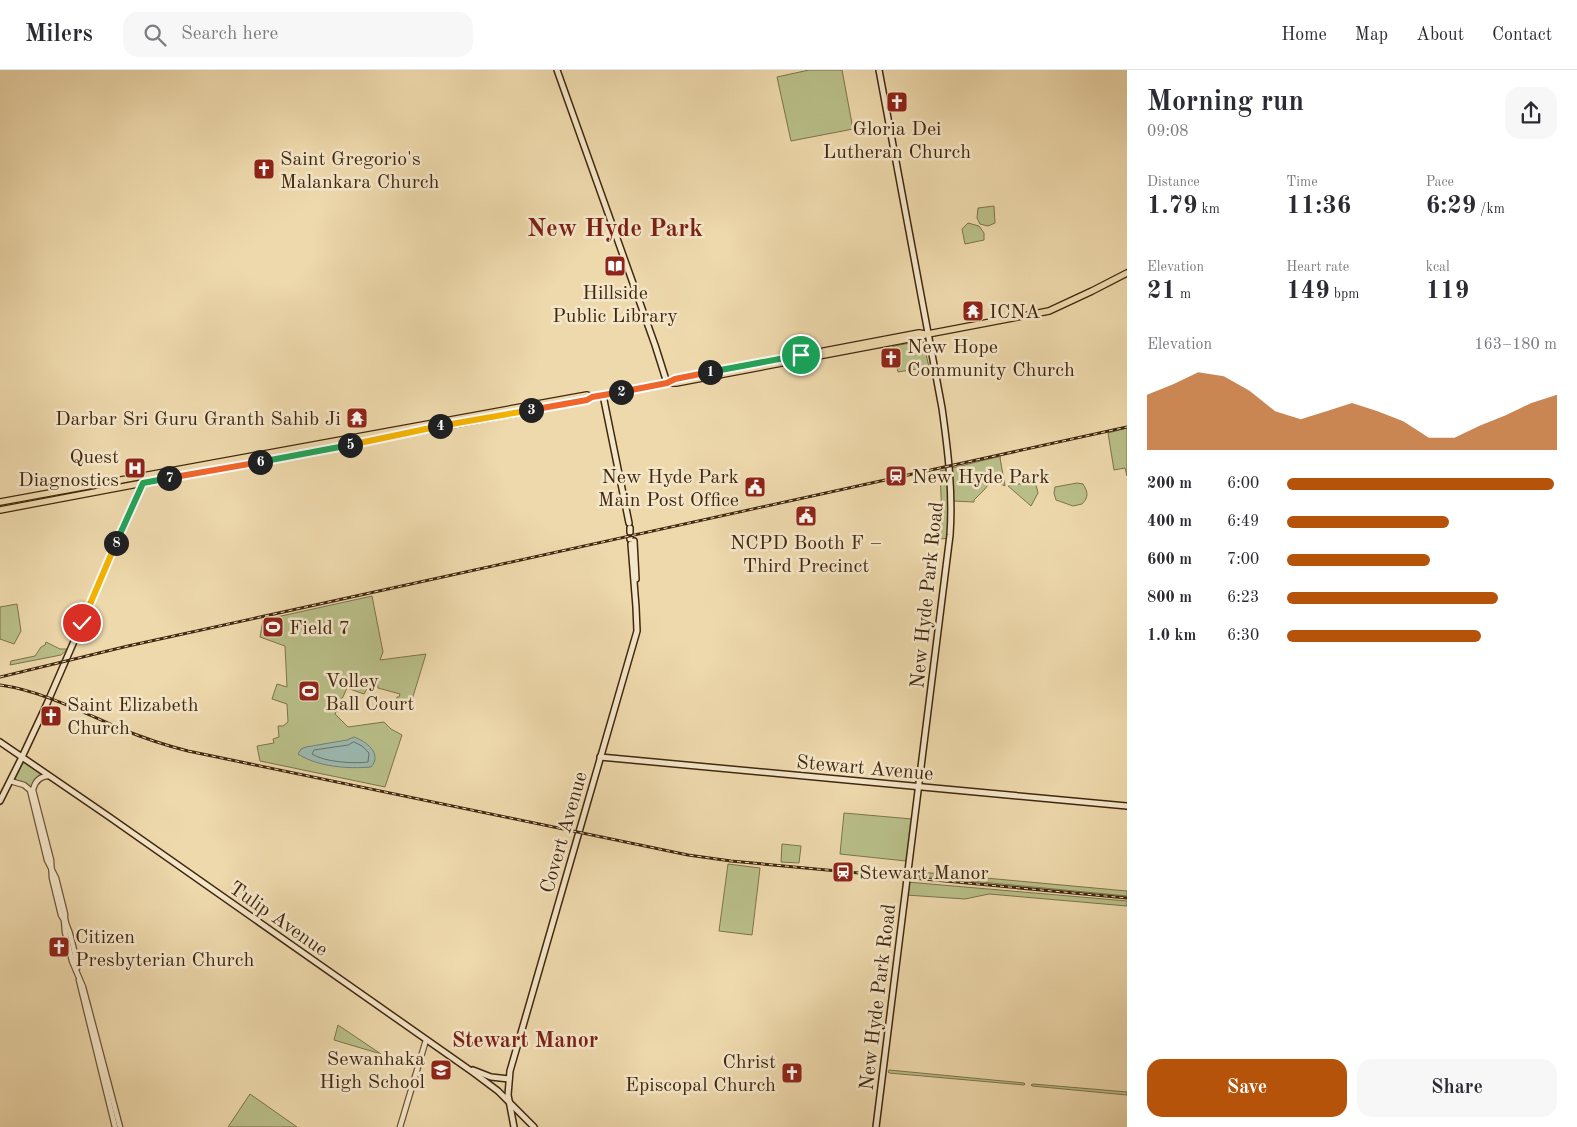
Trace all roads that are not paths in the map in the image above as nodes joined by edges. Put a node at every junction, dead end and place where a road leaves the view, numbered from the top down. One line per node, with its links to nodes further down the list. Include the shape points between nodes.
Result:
1 (557, 70): 7 (main road)
2 (879, 70): 4 (main road, New Hyde Park Road)
3 (1127, 273): 4 (main road, via 1049,311)
4 (928, 334): 5 (main road); 6 (main road); 23 (main road, New Hyde Park Road, via 949,456 951,512)
5 (766, 361): 6 (main road); 7 (main road)
6 (756, 368): 7 (main road)
7 (667, 383): 8 (main road)
8 (603, 395): 9 (main road, via 587,395); 16 (main road)
9 (533, 407): 10 (main road); 11 (main road)
10 (298, 447): 11 (main road, via 265,457); 12 (main road)
11 (264, 461): 13 (main road)
12 (146, 476): 13 (main road); 14 (main road)
13 (143, 483): 15 (main road); 19 (main road)
14 (0, 502)
15 (0, 510)
16 (629, 527)
17 (631, 541): 20 (main road, Covert Avenue, via 636,570 637,631)
18 (0, 742): 19 (main road, Tulip Avenue)
19 (22, 757): 21 (main road, Tulip Avenue); 22 (main road)
20 (600, 757): 23 (main road, Stewart Avenue); 30 (main road, Covert Avenue)
21 (50, 776): 24 (street, via 36,781); 27 (main road, Tulip Avenue)
22 (10, 781): 24 (street); 25 (main road)
23 (919, 787): 26 (main road, Stewart Avenue); 37 (main road, New Hyde Park Road)
24 (32, 790): 28 (street, via 47,860)
25 (0, 802)
26 (1127, 806)
27 (426, 1040): 29 (main road, Tulip Avenue); 34 (street)
28 (100, 1060): 32 (street); 33 (street)
29 (466, 1068): 30 (main road, via 491,1077); 31 (main road, Tulip Avenue)
30 (509, 1079): 31 (main road, Covert Avenue)
31 (508, 1101): 35 (main road, Covert Avenue); 36 (main road, Tulip Avenue)
32 (115, 1127)
33 (120, 1127)
34 (400, 1127)
35 (514, 1127)
36 (534, 1127)
37 (876, 1127)

